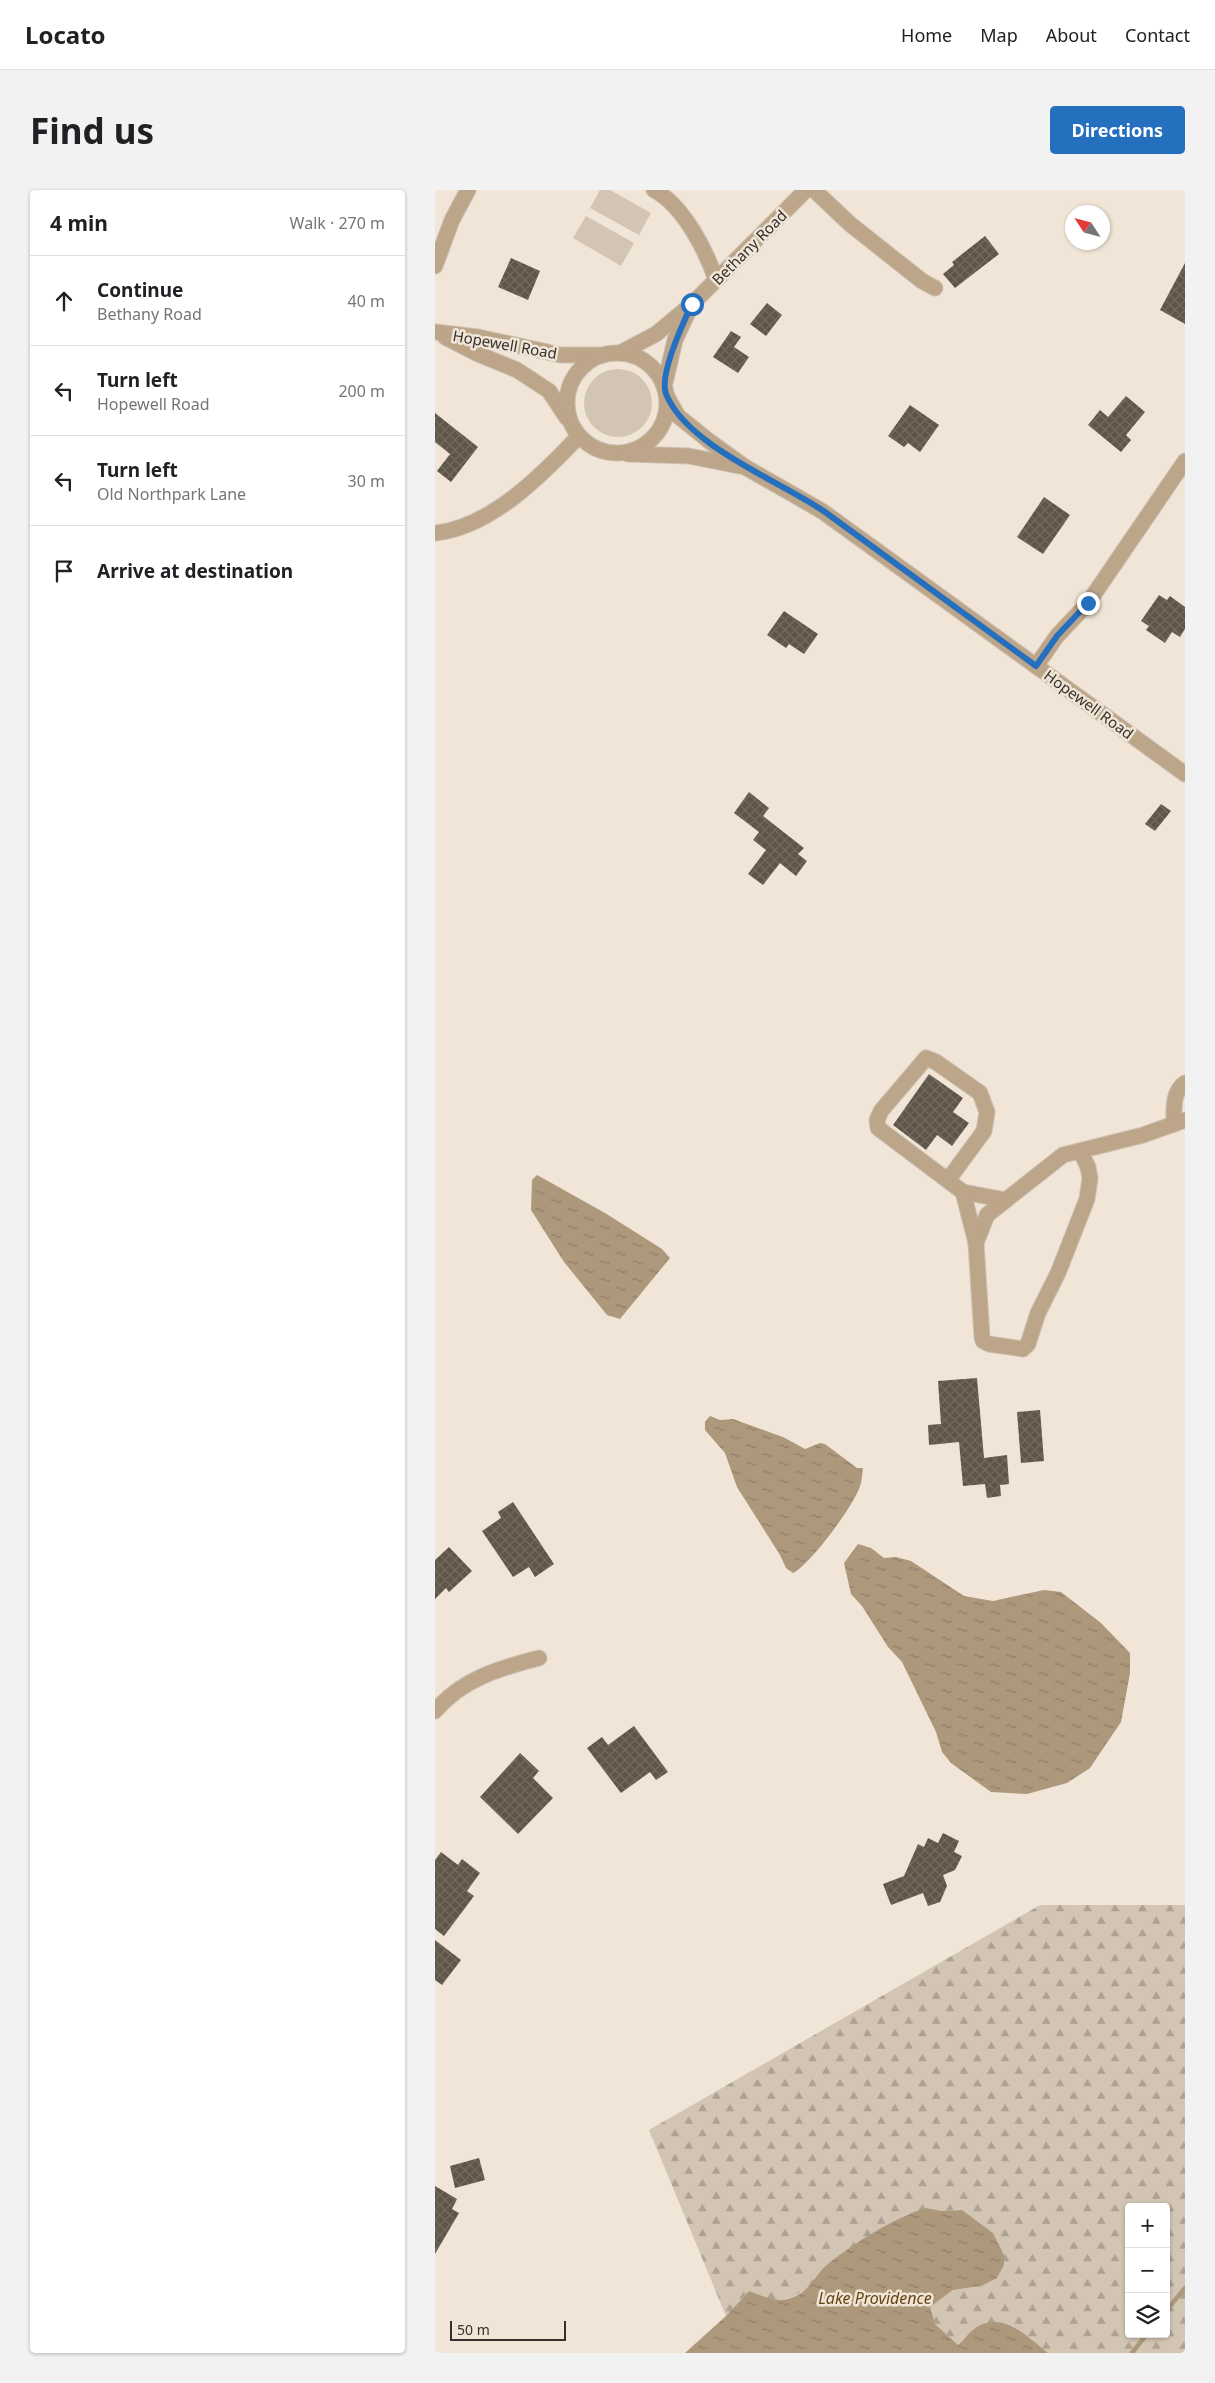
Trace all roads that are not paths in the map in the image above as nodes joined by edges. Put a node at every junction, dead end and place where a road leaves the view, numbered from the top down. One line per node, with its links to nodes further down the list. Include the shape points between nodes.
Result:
1 (468, 190): 5 (street, via 452,220)
2 (654, 190): 6 (street, via 689,224 708,256)
3 (806, 190): 6 (street, Bethany Road)
4 (814, 190): 7 (street, via 850,224)
5 (435, 266)
6 (716, 280): 8 (street, Bethany Road)
7 (935, 288)
8 (692, 304): 10 (street, Bethany Road, via 656,334); 12 (street, Bethany Road, via 675,340)
9 (436, 332): 11 (street, Hopewell Road, via 478,337 561,355); 13 (street, Hopewell Road, via 517,370 549,391)
10 (620, 353): 11 (street); 12 (street, via 647,363 658,374)
11 (603, 355): 13 (street, via 588,362 568,389)
12 (665, 391): 15 (street, via 667,411 661,427 652,440); 17 (street, Hopewell Road, via 679,416)
13 (569, 422): 14 (street)
14 (578, 437): 15 (street, via 606,453); 18 (street, via 520,493 483,517 447,532)
15 (622, 454): 17 (street, Hopewell Road, via 689,456)
16 (1185, 461): 19 (street, via 1088,603 1057,636)
17 (745, 467): 19 (street, Hopewell Road, via 823,511)
18 (435, 533)
19 (1036, 666): 20 (street, Hopewell Road)
20 (1185, 774)
21 (1185, 1083): 22 (street, via 1176,1096)
22 (1179, 1122): 23 (street)
23 (1080, 1151): 26 (street, via 1063,1155); 27 (street, via 1090,1178 1087,1199 1028,1344 1023,1348 983,1341)
24 (948, 1180): 24 (street, via 878,1128 881,1111 926,1058 980,1094 987,1112 984,1131); 25 (street)
25 (963, 1192): 26 (street); 27 (street)
26 (1006, 1200): 27 (street, via 987,1216)
27 (976, 1243)
28 (539, 1658): 29 (street, via 480,1676 459,1688)
29 (435, 1711)

